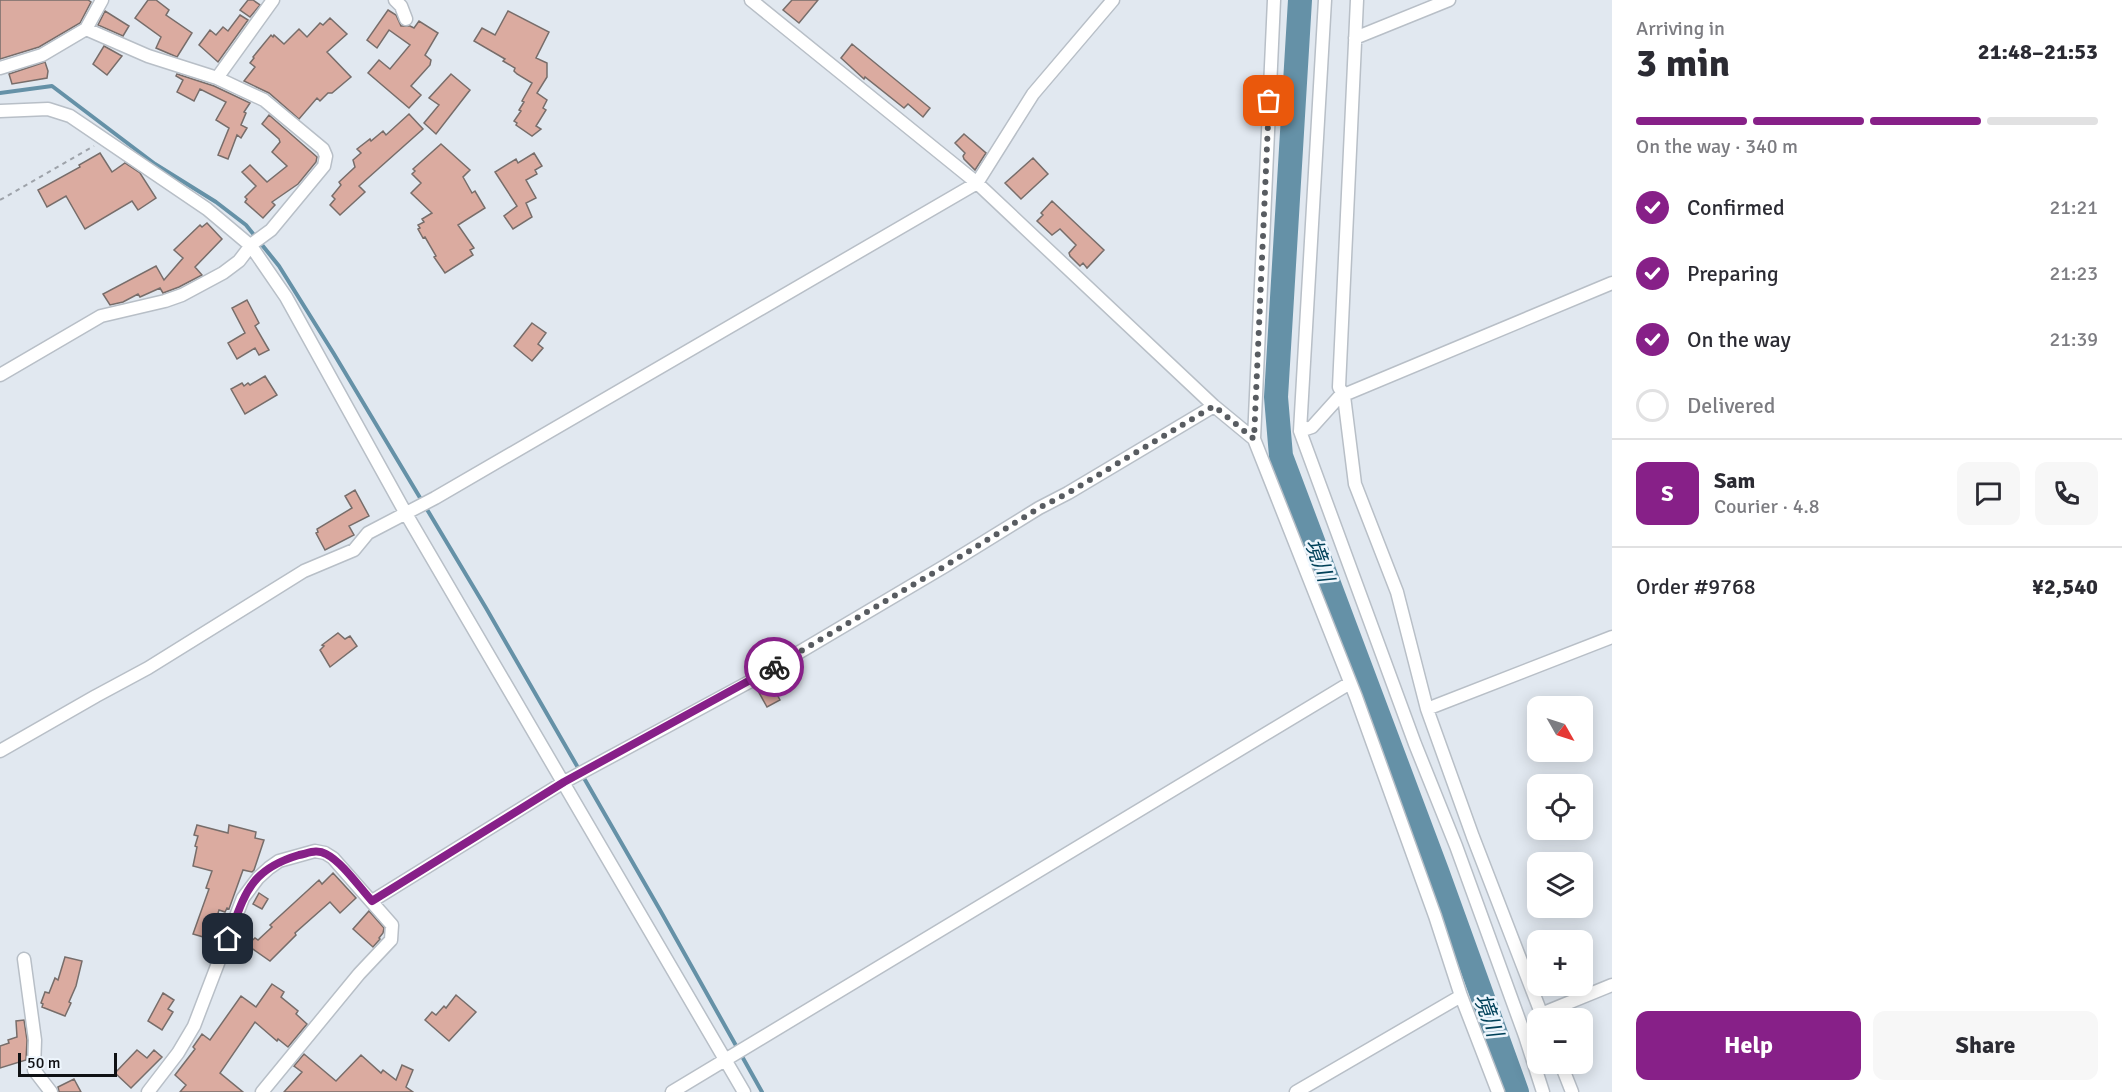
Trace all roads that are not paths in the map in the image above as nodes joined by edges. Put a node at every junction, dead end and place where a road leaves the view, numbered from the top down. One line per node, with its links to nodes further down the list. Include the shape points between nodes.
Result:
1 (102, 0): 11 (street)
2 (273, 0): 14 (street)
3 (395, 0): 10 (street)
4 (751, 0): 16 (street)
5 (1113, 0): 16 (street, via 1033,94)
6 (1274, 0): 23 (street)
7 (1325, 0): 22 (street)
8 (1357, 0): 12 (street)
9 (1449, 0): 12 (street)
10 (406, 19)
11 (86, 29): 13 (street, via 42,55); 14 (street, via 148,56)
12 (1355, 38): 20 (street, via 1339,387)
13 (0, 68)
14 (217, 78): 17 (street, via 264,100 323,148 326,156 324,166 271,230)
15 (0, 111): 17 (street, via 48,109 70,116 207,209)
16 (977, 183): 21 (street); 24 (street)
17 (252, 245): 19 (street, via 223,273 182,295 101,316); 24 (street)
18 (1612, 283): 20 (street)
19 (0, 375)
20 (1344, 396): 22 (street, via 1312,427); 27 (street, via 1355,484 1397,592)
21 (1214, 406): 23 (street); 29 (street, via 759,676)
22 (1300, 431): 45 (street)
23 (1254, 439): 26 (street)
24 (411, 509): 28 (street, via 368,533 354,550 304,571 148,668); 29 (street)
25 (1612, 637): 27 (street)
26 (1350, 683): 33 (street); 36 (street)
27 (1427, 709): 34 (street)
28 (0, 752)
29 (569, 780): 30 (street); 36 (street)
30 (372, 901): 39 (street, via 325,853 315,851 269,867 243,898 194,1026); 40 (street, via 392,925 391,940)
31 (24, 959): 38 (street, via 35,1040 34,1070)
32 (1612, 985): 35 (street)
33 (1461, 996): 43 (street); 44 (street)
34 (1539, 1008)
35 (1560, 1008)
36 (729, 1059): 41 (street); 42 (street)
37 (1565, 1074): 46 (street)
38 (51, 1092)
39 (148, 1092)
40 (262, 1092)
41 (672, 1092)
42 (744, 1092)
43 (1296, 1092)
44 (1498, 1092)
45 (1544, 1092)
46 (1572, 1092)

